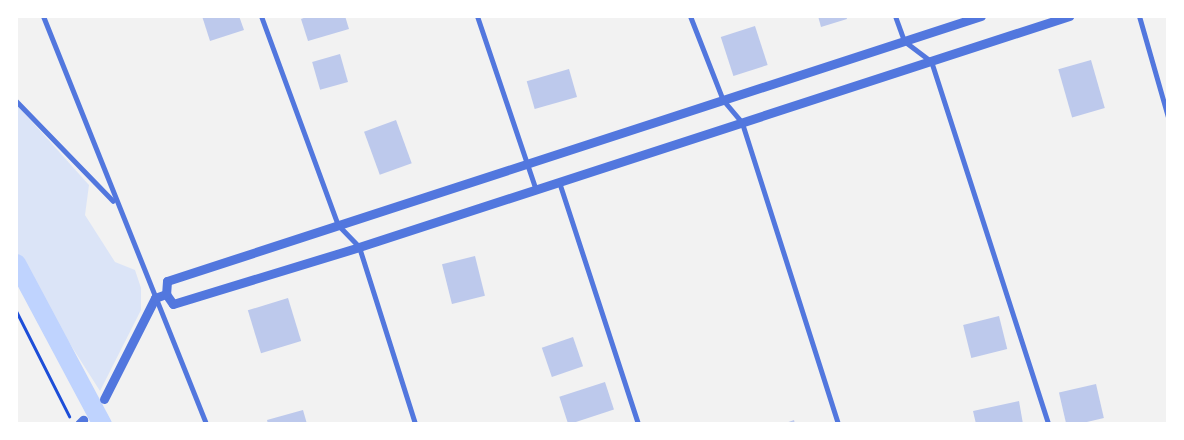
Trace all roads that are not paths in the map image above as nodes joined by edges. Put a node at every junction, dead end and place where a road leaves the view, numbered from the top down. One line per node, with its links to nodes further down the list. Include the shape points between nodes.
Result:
1 (43, 16): 18 (street)
2 (261, 16): 19 (street)
3 (477, 16): 15 (street)
4 (690, 16): 11 (street)
5 (894, 16): 9 (street)
6 (980, 16): 9 (street)
7 (1069, 16): 10 (street)
8 (1139, 16): 13 (street)
9 (904, 41): 10 (street); 11 (street)
10 (931, 61): 14 (street); 28 (street)
11 (723, 100): 14 (street); 15 (street)
12 (16, 101): 18 (street)
13 (1168, 117)
14 (742, 123): 16 (street); 27 (street)
15 (527, 164): 17 (street); 19 (street)
16 (558, 182): 17 (street); 26 (street)
17 (536, 190): 20 (street)
18 (116, 204): 22 (street)
19 (338, 225): 20 (street); 21 (street, via 167,281)
20 (359, 247): 21 (street, via 173,304); 25 (street)
21 (166, 294): 22 (street)
22 (156, 298): 23 (street); 24 (street)
23 (104, 399)
24 (206, 424)
25 (415, 424)
26 (638, 424)
27 (838, 424)
28 (1048, 424)

